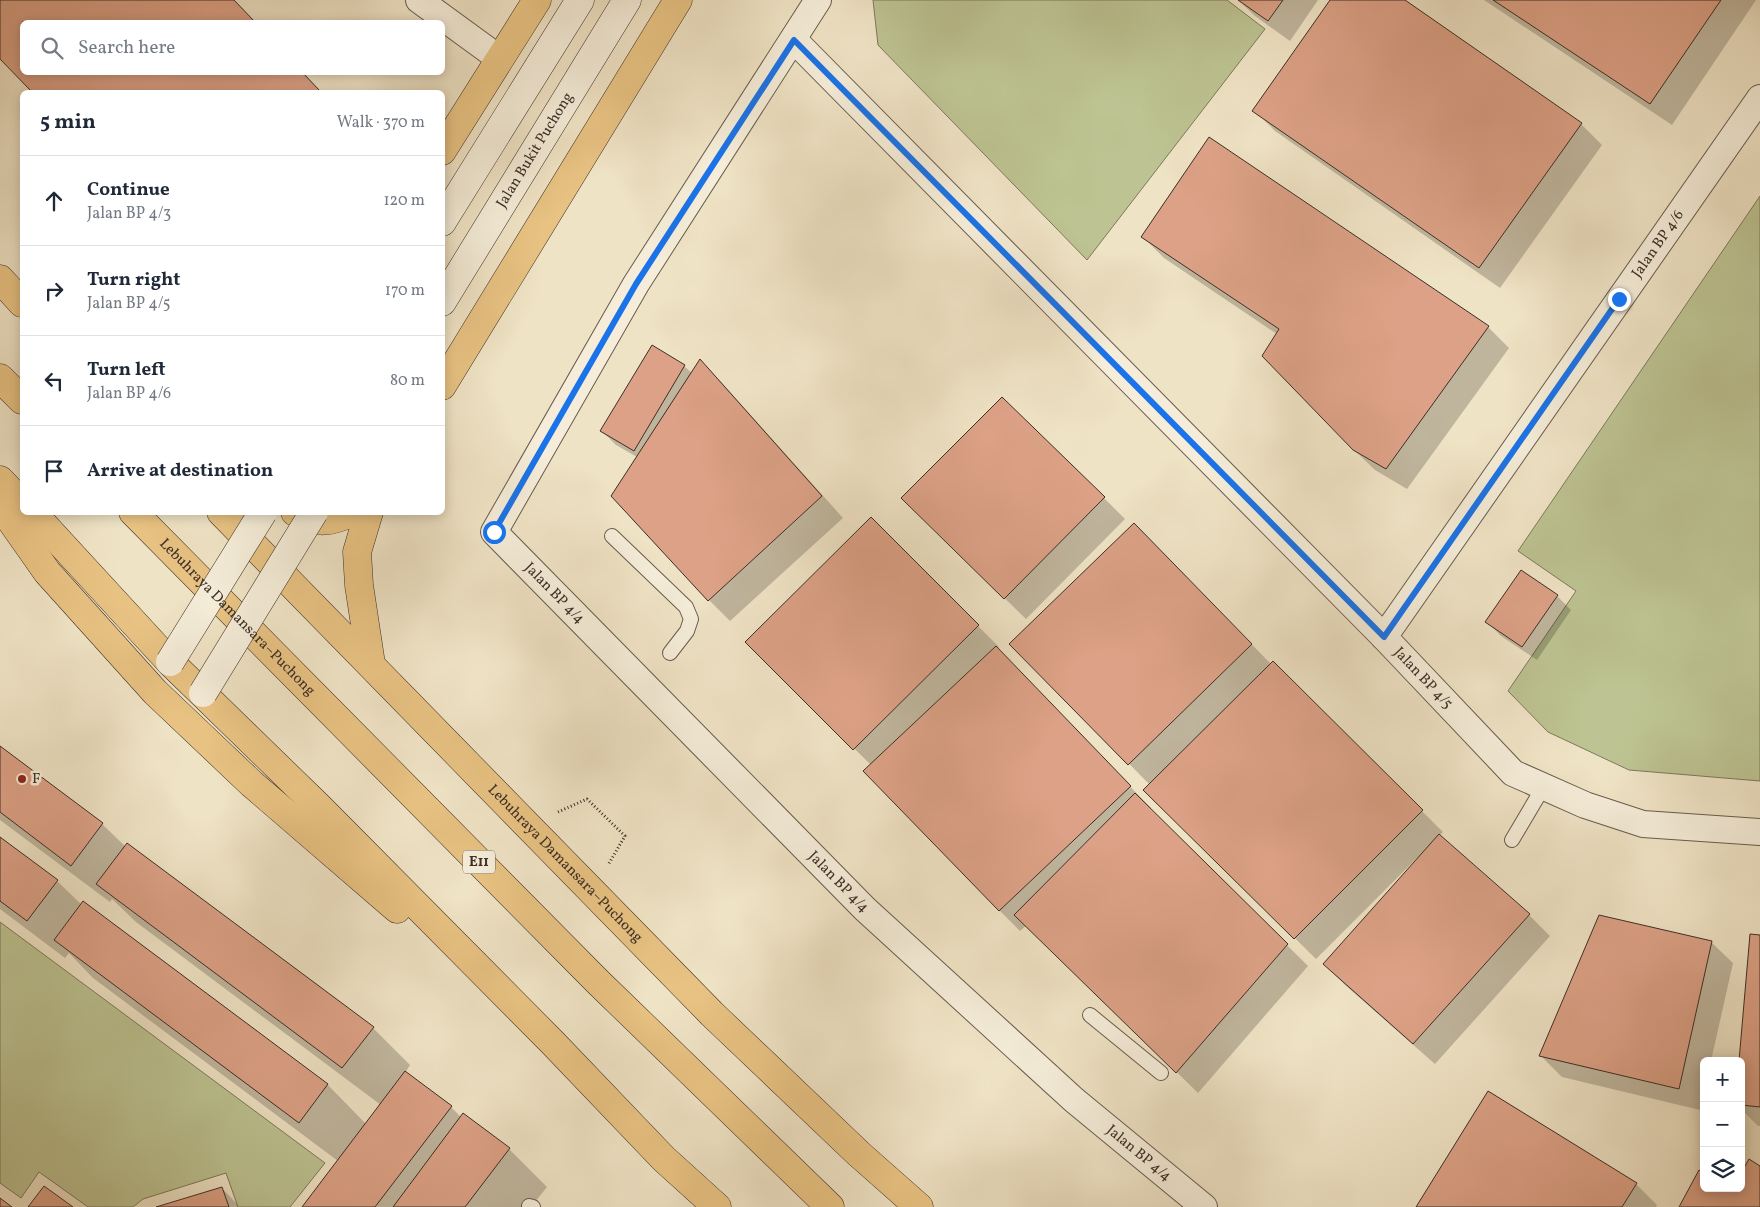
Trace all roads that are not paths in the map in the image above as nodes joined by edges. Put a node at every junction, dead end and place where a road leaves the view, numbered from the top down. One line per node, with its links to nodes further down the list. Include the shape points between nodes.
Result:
1 (419, 0): 8 (street)
2 (537, 0): 8 (highway)
3 (580, 0): 11 (main road)
4 (627, 0): 13 (main road, Jalan Bukit Puchong)
5 (678, 0): 16 (highway)
6 (818, 0): 7 (street)
7 (794, 40): 30 (street, Jalan BP 4/5); 44 (street, Jalan BP 4/4, via 636,284 494,532 865,909 1074,1100)
8 (500, 59): 10 (highway)
9 (1760, 98): 30 (street, Jalan BP 4/6)
10 (445, 146)
11 (445, 217)
12 (0, 279): 14 (highway)
13 (445, 297)
14 (20, 301)
15 (0, 378): 17 (highway)
16 (445, 381)
17 (20, 398)
18 (0, 480): 19 (highway)
19 (20, 501)
20 (0, 505): 39 (highway, via 47,572 155,692 252,784)
21 (35, 515): 32 (highway)
22 (137, 515): 42 (highway, Lebuhraya Damansara–Puchong / E11, via 598,982)
23 (224, 515): 33 (highway, Lebuhraya Damansara–Puchong)
24 (261, 515): 32 (main road, bridge)
25 (301, 515): 27 (highway, via 314,522 337,520)
26 (312, 515): 34 (main road, bridge)
27 (347, 515)
28 (368, 515): 33 (highway, via 357,552)
29 (612, 536): 31 (lane, via 686,607 691,619 687,631)
30 (1384, 637): 35 (street, Jalan BP 4/5, via 1513,773)
31 (670, 653)
32 (170, 662): 34 (highway)
33 (371, 664): 43 (highway, Lebuhraya Damansara–Puchong, via 712,1014)
34 (203, 693): 39 (highway)
35 (1544, 786): 36 (street, Jalan BP 4/5, via 1643,824); 37 (lane)
36 (1760, 832)
37 (1512, 840)
38 (1090, 1014): 40 (lane)
39 (552, 1042): 41 (highway, via 664,1159)
40 (1162, 1073)
41 (717, 1207)
42 (830, 1207)
43 (919, 1207)
44 (1204, 1207)

